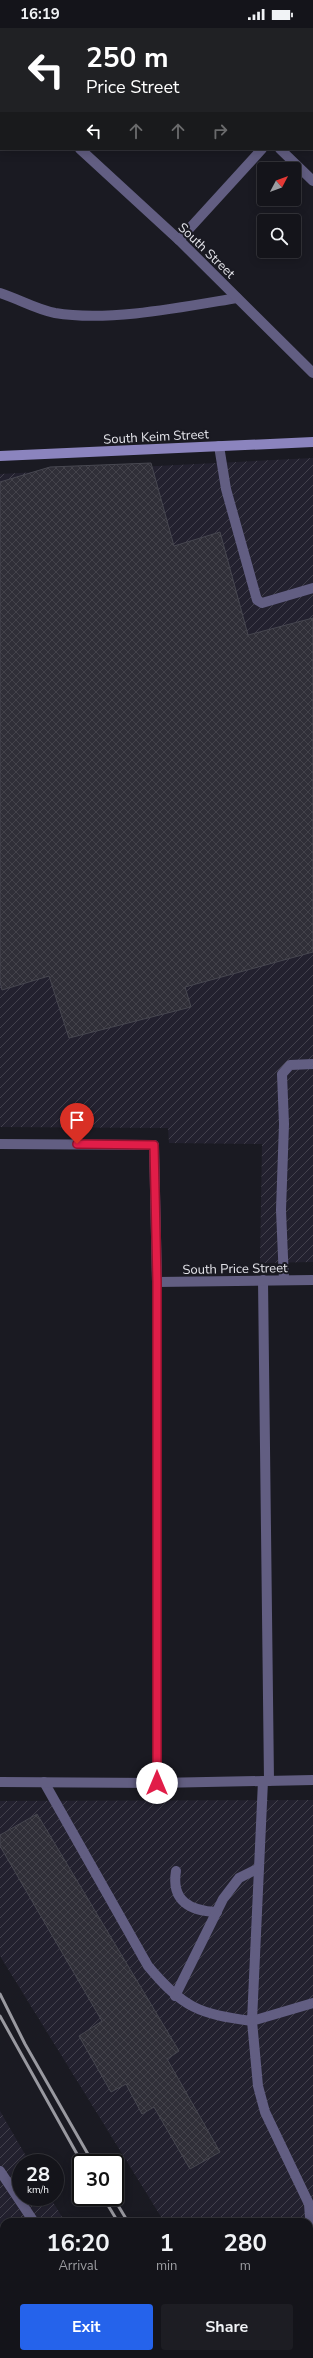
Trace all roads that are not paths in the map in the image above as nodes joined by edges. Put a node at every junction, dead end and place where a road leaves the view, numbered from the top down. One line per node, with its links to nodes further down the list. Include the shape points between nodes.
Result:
1 (81, 150): 5 (street, South Street)
2 (261, 150): 5 (street)
3 (281, 150): 4 (street)
4 (313, 181)
5 (179, 240): 7 (street, South Street)
6 (0, 293): 7 (street, via 45,310 84,315 165,310)
7 (237, 298): 8 (street, South Street)
8 (313, 373)
9 (313, 442): 10 (street, South Keim Street)
10 (219, 446): 11 (street, South Keim Street); 12 (street, via 226,489 258,600 262,603)
11 (0, 453)
12 (313, 588)
13 (313, 1064): 16 (street, via 290,1065 282,1074 284,1124 281,1210)
14 (0, 1144): 18 (street, via 154,1145)
15 (263, 1280): 16 (street, South Price Street); 18 (street, South Price Street); 20 (street)
16 (284, 1280): 17 (street, South Price Street)
17 (313, 1280)
18 (157, 1282): 23 (street)
19 (313, 1780): 20 (street)
20 (266, 1781): 23 (street); 24 (street)
21 (0, 1782): 22 (street)
22 (44, 1782): 23 (street); 27 (street, via 148,1966)
23 (157, 1783)
24 (260, 1868): 26 (street, via 239,1878 223,1899); 29 (street)
25 (176, 1870): 26 (street, via 175,1887 185,1903 192,1909)
26 (217, 1912): 27 (street)
27 (175, 1996): 29 (street, via 200,2010)
28 (313, 2003): 29 (street)
29 (252, 2021): 32 (street, via 258,2086 265,2112 309,2204)
30 (0, 2171): 31 (street)
31 (31, 2218)
32 (310, 2218)

